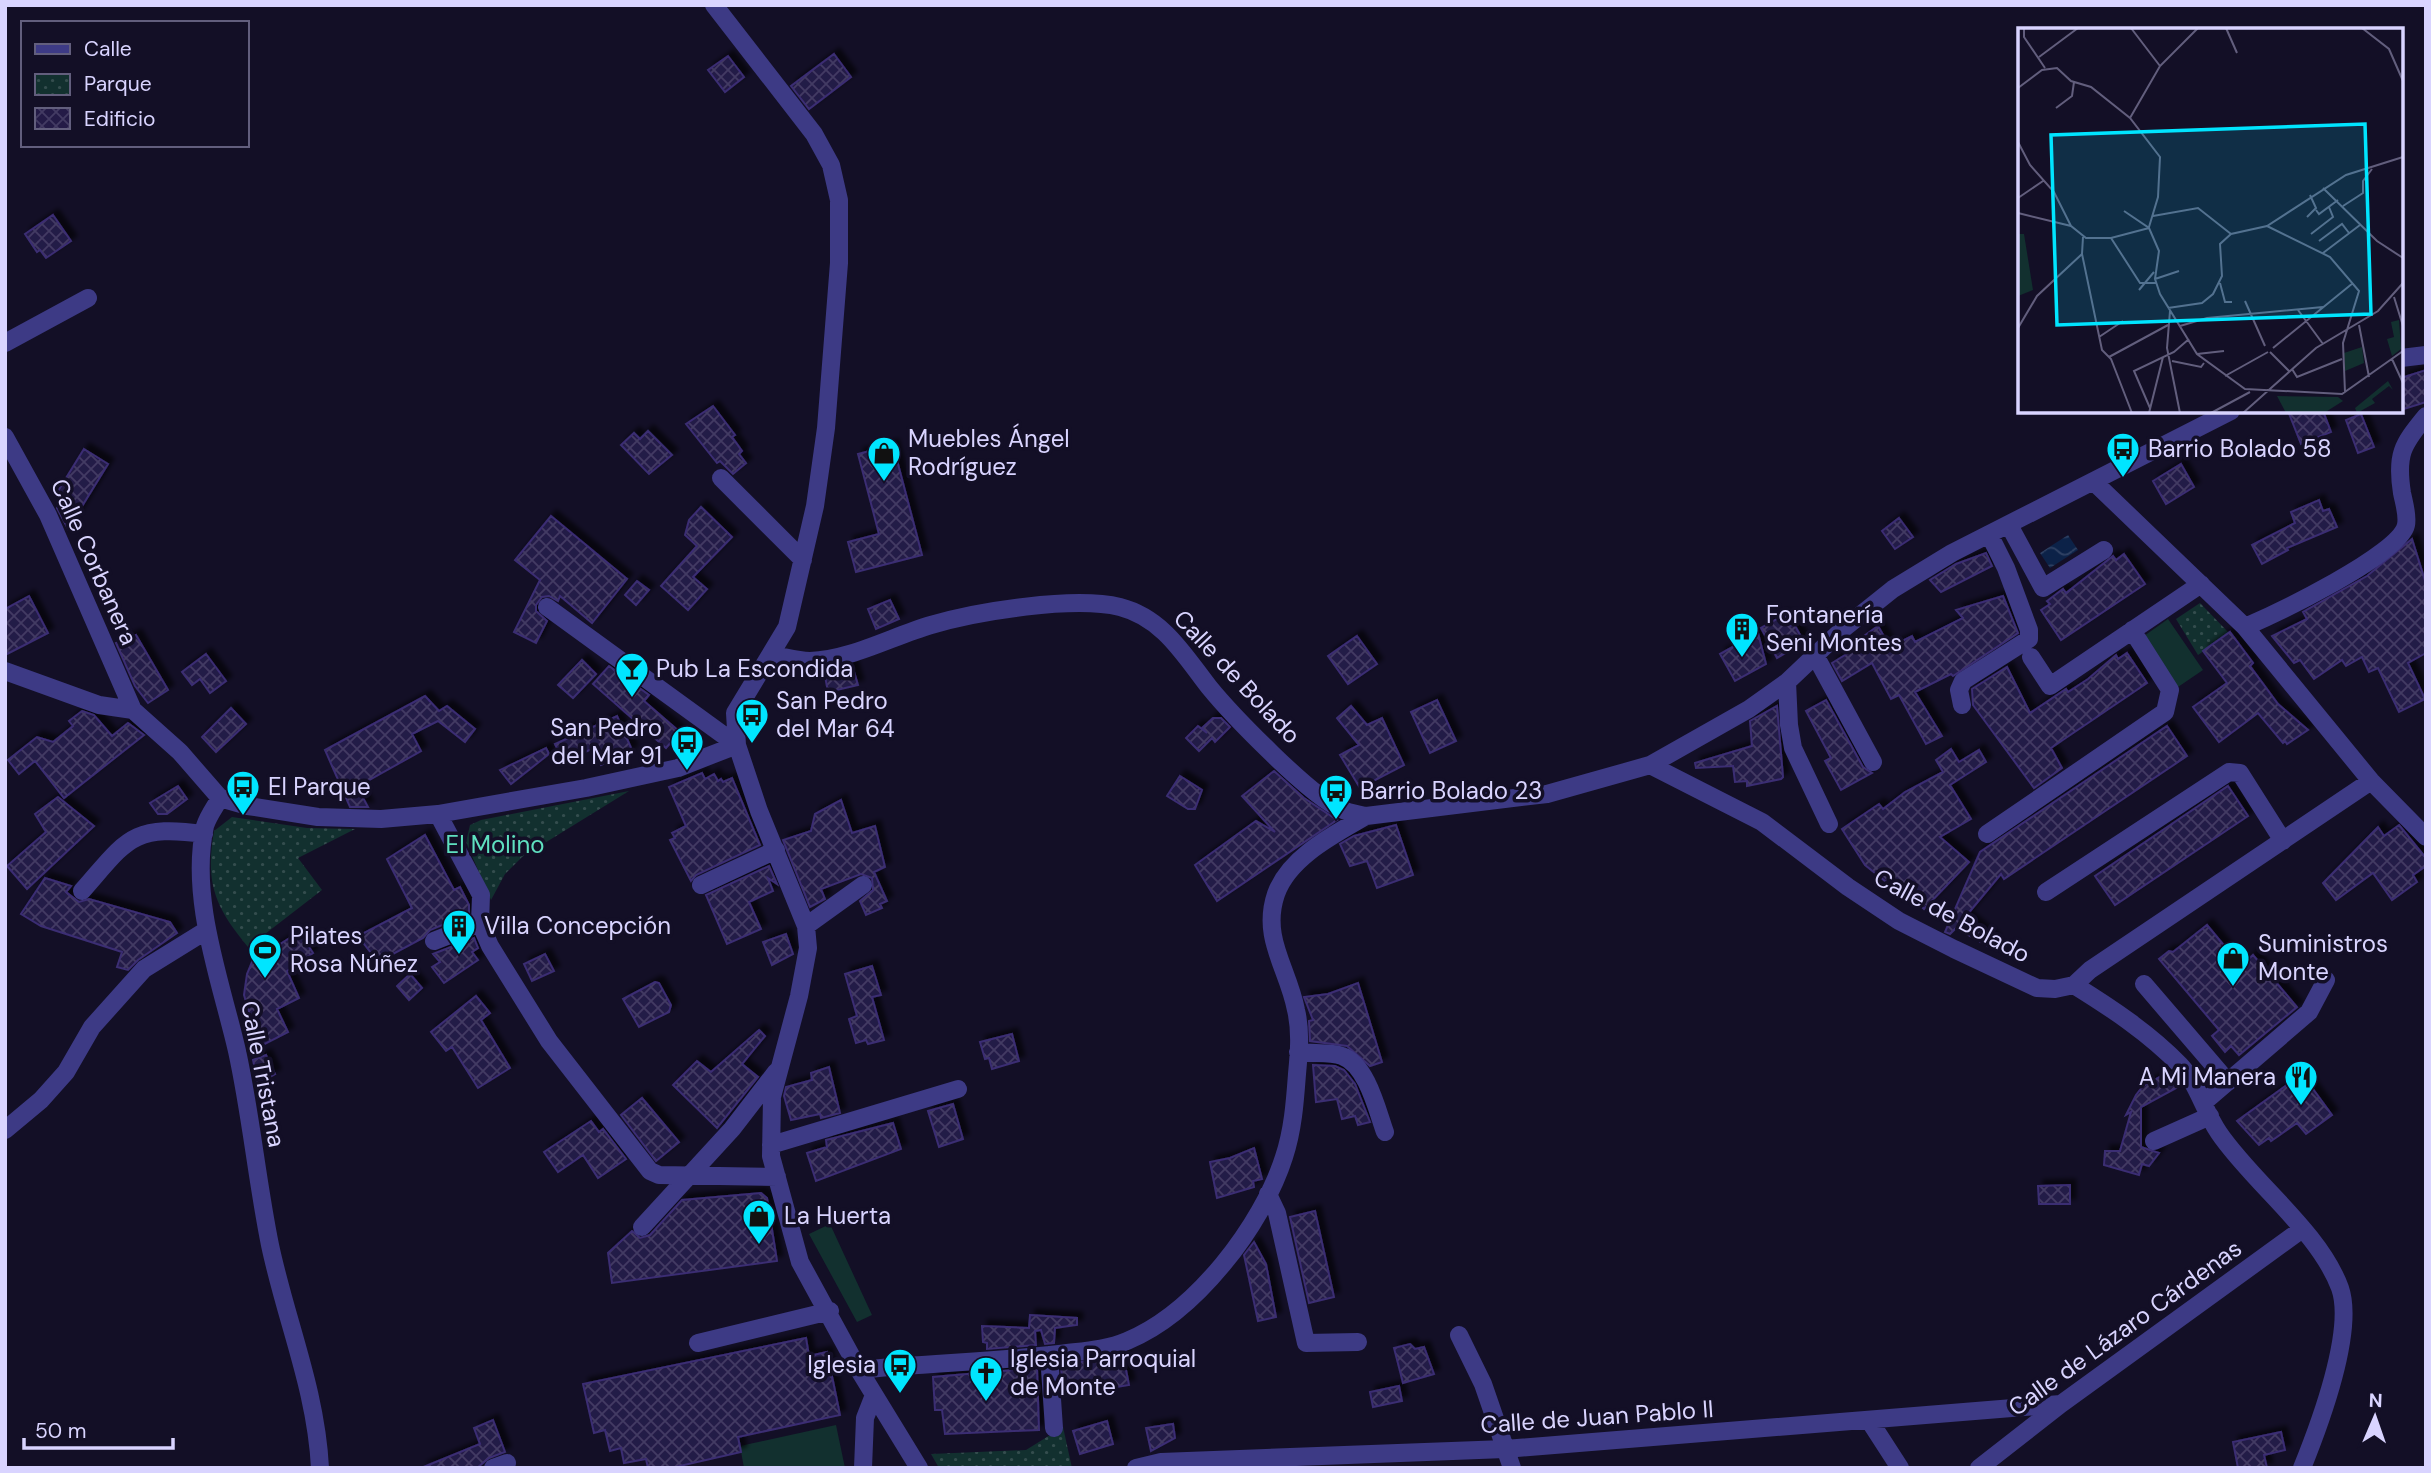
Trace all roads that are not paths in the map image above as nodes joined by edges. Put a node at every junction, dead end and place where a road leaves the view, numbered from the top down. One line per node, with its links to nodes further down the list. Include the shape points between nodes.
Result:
1 (714, 5): 14 (street, via 772,77 825,155 839,200 826,428)
2 (88, 298): 3 (street)
3 (5, 343)
4 (2426, 355): 5 (street)
5 (2403, 358)
6 (2227, 413): 10 (street, Calle de Bolado)
7 (2426, 416): 17 (street, via 2401,452 2404,533 2364,566)
8 (5, 438): 25 (street, Calle Corbanera, via 47,514)
9 (721, 478): 14 (street)
10 (2094, 482): 11 (street, Calle de Bolado); 15 (street)
11 (2009, 525): 12 (street, Calle de Bolado); 13 (street, via 2043,587)
12 (1989, 534): 20 (street, Calle de Bolado, via 1893,589); 24 (street, via 2006,568 2029,639 1963,681 1959,690)
13 (2104, 550)
14 (803, 561): 19 (street, via 787,627)
15 (2201, 584): 17 (street); 18 (street)
16 (547, 607): 26 (street)
17 (2245, 627): 29 (street)
18 (2132, 630): 21 (street, via 2050,686); 35 (street, via 2170,690 2165,712)
19 (773, 655): 26 (street, via 735,713); 32 (street, Calle de Bolado, via 810,661 977,614 1086,603 1122,607 1166,632 1210,688 1311,789 1340,809)
20 (1815, 655): 23 (street, Calle de Bolado); 27 (street)
21 (2031, 657)
22 (5, 671): 25 (street, via 99,705)
23 (1787, 682): 28 (street, Calle de Bolado); 33 (street, via 1793,748)
24 (1962, 705)
25 (133, 710): 30 (street, via 180,752)
26 (737, 745): 31 (street, via 678,768); 38 (street)
27 (1873, 762)
28 (1650, 765): 32 (street, Calle de Bolado, via 1547,794); 49 (street, Calle de Bolado, via 1762,822 1899,921 1954,950 2037,989)
29 (2371, 781): 36 (street); 37 (street)
30 (220, 798): 31 (street, via 318,817 381,819); 34 (street, Calle Tristana)
31 (438, 814): 43 (street, via 481,895)
32 (1366, 816): 50 (street, Calle de Bolado, via 1323,841 1277,890 1270,928 1296,1010)
33 (1829, 824)
34 (204, 834): 41 (street, via 164,829 137,834 121,845); 45 (street, Calle Tristana, via 201,858)
35 (1987, 834)
36 (2426, 837)
37 (2283, 841): 42 (street, via 2240,773 2230,772); 49 (street)
38 (776, 850): 39 (street); 44 (street)
39 (701, 885)
40 (863, 885): 44 (street)
41 (82, 891)
42 (2046, 892)
43 (480, 923): 46 (street); 59 (street, via 549,1041 650,1171)
44 (806, 926): 51 (street, via 808,948 799,996)
45 (207, 930): 55 (street, via 144,970 92,1027 66,1072); 75 (street, Calle Tristana, via 238,1053 270,1247 310,1388 319,1431)
46 (434, 942)
47 (2326, 980): 52 (street, via 2309,1012)
48 (2144, 984): 52 (street)
49 (2074, 985): 54 (street, via 2168,1053 2193,1080)
50 (1298, 1052): 56 (street, via 1349,1059 1367,1086); 61 (street, Calle de Bolado, via 1290,1136)
51 (778, 1069): 58 (street); 59 (street)
52 (2228, 1082): 54 (street)
53 (958, 1089): 58 (street)
54 (2206, 1109): 57 (street); 63 (street, via 2225,1141)
55 (5, 1130)
56 (1385, 1132)
57 (2154, 1141)
58 (771, 1145): 60 (street)
59 (691, 1176): 60 (street); 62 (street)
60 (777, 1177): 64 (street, via 800,1262)
61 (1268, 1194): 66 (street, via 1277,1213 1307,1343); 68 (street, Calle de Bolado, via 1252,1224 1212,1275 1154,1328 1125,1342)
62 (642, 1227)
63 (2301, 1230): 71 (street, Calle de Lázaro Cárdenas); 82 (street, via 2340,1289 2343,1326 2341,1350)
64 (830, 1311): 67 (street); 69 (street)
65 (1459, 1335): 74 (street, via 1483,1384)
66 (1358, 1342)
67 (698, 1343)
68 (1049, 1355): 69 (street, Calle de Bolado); 73 (street)
69 (859, 1370): 70 (street)
70 (874, 1395): 76 (street, via 865,1418); 77 (street)
71 (2061, 1404): 72 (street, Calle de Juan Pablo II); 81 (street, Calle de Lázaro Cárdenas)
72 (1869, 1420): 74 (street, Calle de Juan Pablo II); 80 (street)
73 (1054, 1427)
74 (1505, 1449): 78 (street, Calle de Juan Pablo II, via 1161,1462); 79 (street)
75 (320, 1468)
76 (863, 1468)
77 (919, 1468)
78 (1136, 1468)
79 (1512, 1468)
80 (1900, 1468)
81 (1979, 1468)
82 (2302, 1468)

